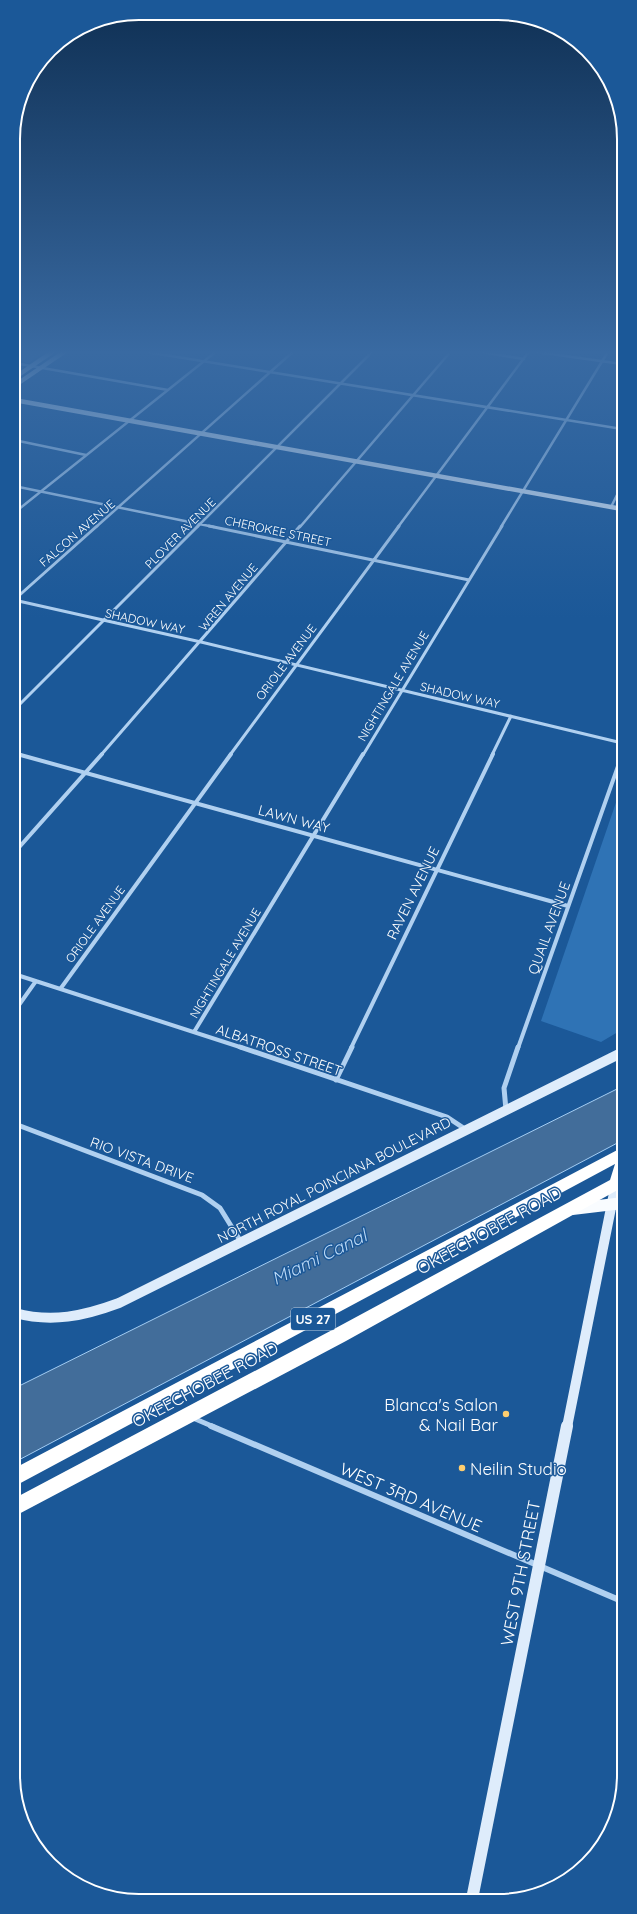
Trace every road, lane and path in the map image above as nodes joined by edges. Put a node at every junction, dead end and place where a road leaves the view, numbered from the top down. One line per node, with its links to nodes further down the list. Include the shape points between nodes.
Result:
1 (105, 439): 10 (street)
2 (196, 439): 19 (street, FALCON AVENUE)
3 (233, 439): 9 (street)
4 (286, 439): 9 (street, PLOVER AVENUE)
5 (376, 439): 11 (street, WREN AVENUE)
6 (465, 439): 12 (street, ORIOLE AVENUE)
7 (554, 439): 15 (street, NIGHTINGALE AVENUE)
8 (20, 441): 10 (street)
9 (278, 447): 11 (street); 21 (street, PLOVER AVENUE)
10 (86, 455): 14 (street)
11 (356, 462): 12 (street); 22 (street, WREN AVENUE)
12 (438, 476): 15 (street); 23 (street, ORIOLE AVENUE)
13 (20, 487): 14 (street, CHEROKEE STREET)
14 (40, 492): 18 (street); 19 (street, CHEROKEE STREET)
15 (523, 492): 17 (street); 24 (street, NIGHTINGALE AVENUE)
16 (617, 495): 17 (street)
17 (611, 507): 20 (street)
18 (20, 508)
19 (119, 508): 21 (street, CHEROKEE STREET); 25 (street, FALCON AVENUE)
20 (617, 508)
21 (201, 524): 22 (street, CHEROKEE STREET); 27 (street, PLOVER AVENUE)
22 (286, 542): 23 (street, CHEROKEE STREET); 28 (street, WREN AVENUE)
23 (375, 560): 24 (street, CHEROKEE STREET); 29 (street, ORIOLE AVENUE)
24 (469, 580): 30 (street, NIGHTINGALE AVENUE)
25 (20, 595)
26 (20, 601): 27 (street, SHADOW WAY)
27 (104, 621): 28 (street, SHADOW WAY); 31 (street, PLOVER AVENUE)
28 (201, 642): 29 (street, SHADOW WAY); 36 (street, WREN AVENUE)
29 (295, 666): 30 (street, SHADOW WAY); 37 (street, ORIOLE AVENUE)
30 (401, 691): 32 (street, SHADOW WAY); 38 (street, NIGHTINGALE AVENUE)
31 (20, 704)
32 (511, 716): 33 (street, SHADOW WAY); 40 (street, RAVEN AVENUE)
33 (617, 742)
34 (20, 755): 36 (street, LAWN WAY)
35 (617, 769): 41 (street, QUAIL AVENUE)
36 (84, 773): 37 (street, LAWN WAY); 39 (street, WREN AVENUE)
37 (195, 803): 38 (street, LAWN WAY); 44 (street, ORIOLE AVENUE)
38 (313, 835): 40 (street, LAWN WAY); 46 (street, NIGHTINGALE AVENUE)
39 (20, 846)
40 (436, 870): 41 (street, LAWN WAY); 48 (street, RAVEN AVENUE)
41 (568, 906): 49 (street, QUAIL AVENUE, via 504,1088)
42 (20, 976): 43 (street, ALBATROSS STREET)
43 (36, 981): 44 (street, ALBATROSS STREET); 45 (street)
44 (61, 988): 46 (street, ALBATROSS STREET)
45 (20, 1004)
46 (194, 1032): 48 (street, ALBATROSS STREET)
47 (617, 1055): 49 (street, NORTH ROYAL POINCIANA BOULEVARD)
48 (336, 1080): 51 (street, ALBATROSS STREET, via 454,1120)
49 (506, 1110): 51 (street, NORTH ROYAL POINCIANA BOULEVARD)
50 (20, 1126): 57 (street, RIO VISTA DRIVE, via 202,1195 220,1208)
51 (466, 1130): 57 (street, NORTH ROYAL POINCIANA BOULEVARD)
52 (617, 1162): 60 (highway, OKEECHOBEE ROAD / US 27)
53 (617, 1184): 56 (highway, OKEECHOBEE ROAD / US 27)
54 (617, 1204): 56 (main road)
55 (617, 1209): 62 (street, WEST 9TH STREET)
56 (566, 1210): 59 (highway, OKEECHOBEE ROAD / US 27)
57 (240, 1242): 58 (street, NORTH ROYAL POINCIANA BOULEVARD, via 118,1303 82,1316 52,1319)
58 (20, 1314)
59 (188, 1416): 61 (highway, OKEECHOBEE ROAD / US 27); 62 (street, WEST 3RD AVENUE)
60 (20, 1474)
61 (20, 1504)
62 (540, 1567): 63 (street, WEST 3RD AVENUE); 64 (street, WEST 9TH STREET)
63 (617, 1599)
64 (473, 1894)

